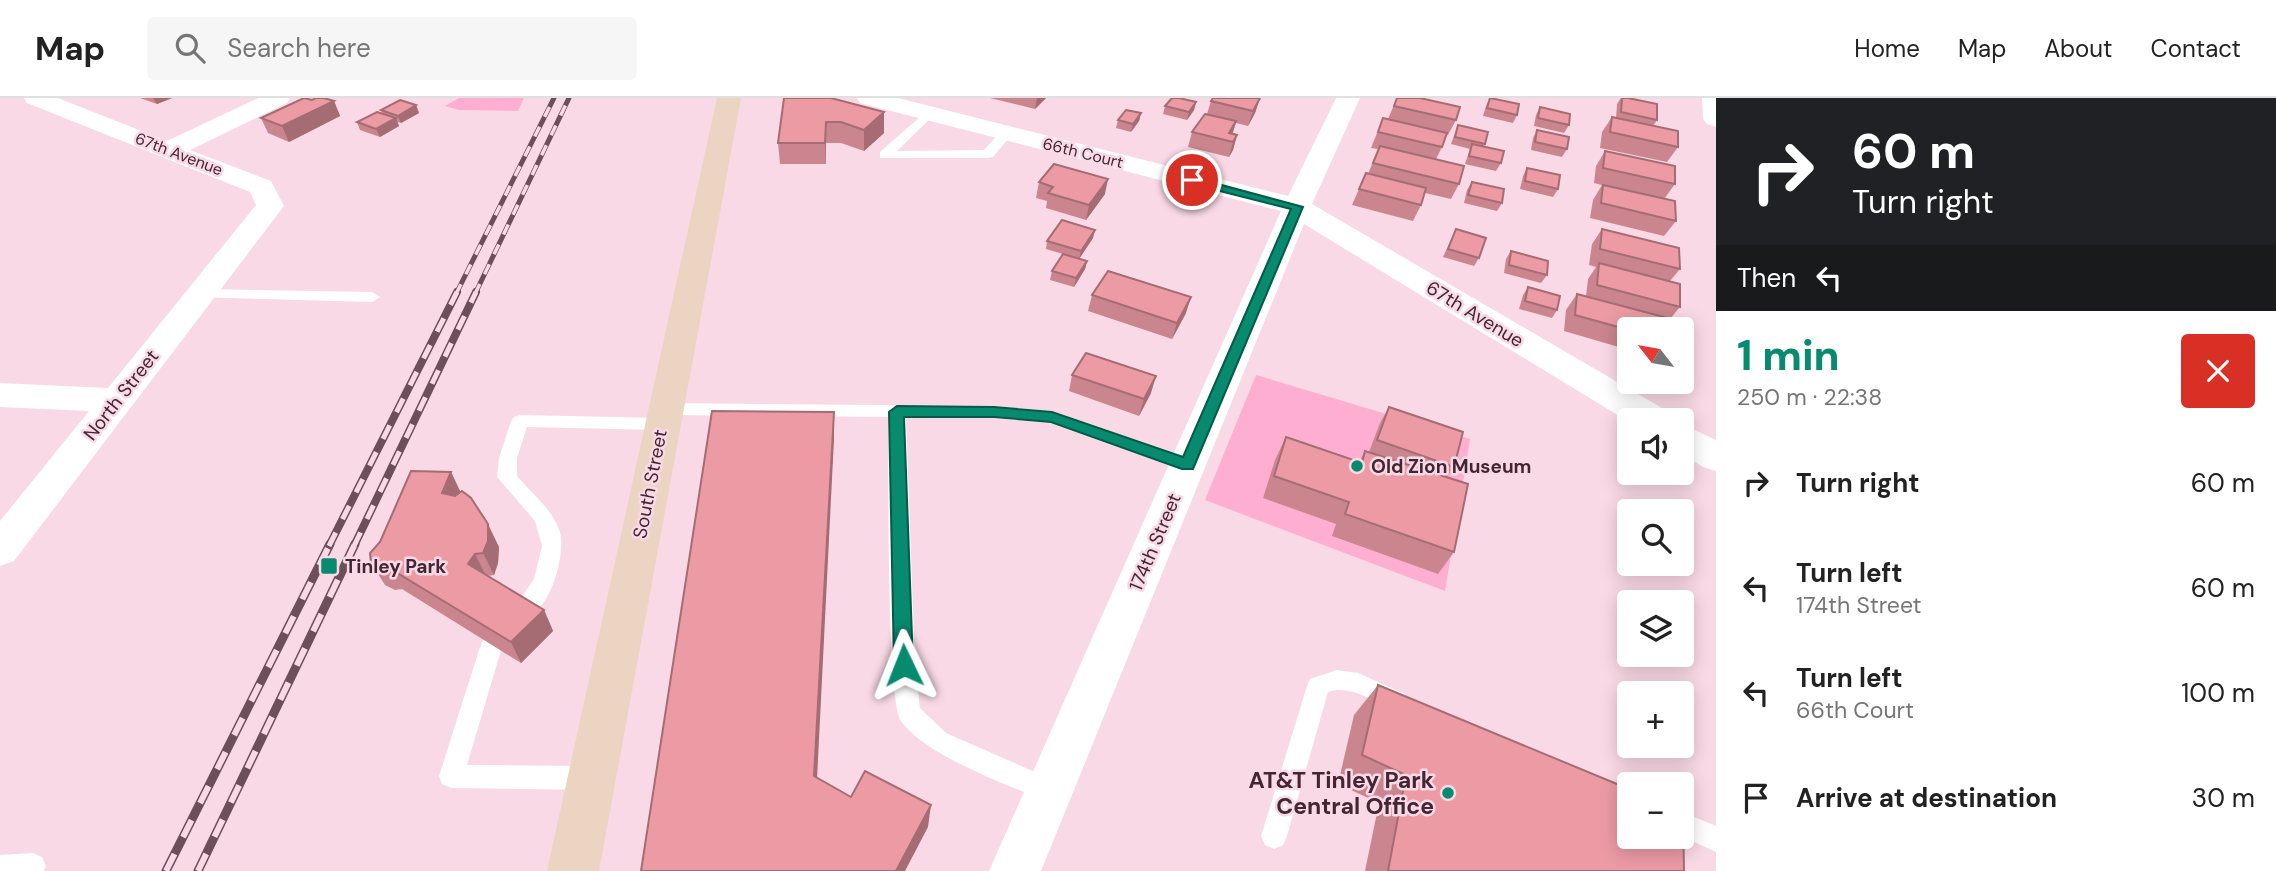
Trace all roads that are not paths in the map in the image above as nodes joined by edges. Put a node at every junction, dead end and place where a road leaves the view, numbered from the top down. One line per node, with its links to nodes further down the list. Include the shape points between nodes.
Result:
1 (36, 98): 10 (street, 67th Avenue)
2 (278, 98): 10 (street)
3 (729, 98): 19 (street, South Street)
4 (869, 98): 7 (street, 66th Court)
5 (1348, 98): 11 (street, 174th Street)
6 (1714, 98): 8 (street)
7 (917, 106): 9 (street, 66th Court); 9 (lane, via 885,155 988,154)
8 (1716, 120)
9 (1007, 133): 11 (street, 66th Court)
10 (169, 150): 12 (street, 67th Avenue, via 261,187 270,206)
11 (1297, 207): 17 (street, 67th Avenue); 22 (street, 174th Street)
12 (244, 241): 13 (street, North Street)
13 (202, 294): 14 (lane); 16 (street, North Street)
14 (372, 297)
15 (0, 395): 16 (street)
16 (117, 400): 23 (street, North Street)
17 (1634, 408)
18 (897, 412): 19 (lane); 22 (lane, via 1052,417); 28 (lane, via 909,713 938,741)
19 (663, 417): 24 (lane, via 520,421 507,477 546,522 551,540 548,571 538,595); 27 (street, South Street)
20 (1694, 444): 21 (street)
21 (1716, 457)
22 (1188, 465): 28 (street, 174th Street)
23 (0, 550)
24 (523, 611)
25 (491, 647): 27 (lane, via 451,776)
26 (1412, 708): 30 (lane, via 1348,680 1328,679 1318,686)
27 (591, 778): 34 (street, South Street)
28 (1049, 790): 35 (street, 174th Street)
29 (1694, 829): 31 (lane)
30 (1274, 836)
31 (1716, 839)
32 (33, 866): 33 (lane)
33 (0, 867)
34 (573, 871)
35 (1015, 871)

